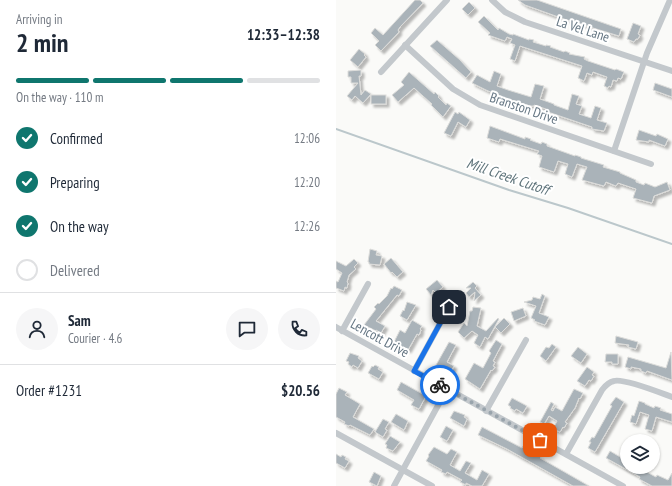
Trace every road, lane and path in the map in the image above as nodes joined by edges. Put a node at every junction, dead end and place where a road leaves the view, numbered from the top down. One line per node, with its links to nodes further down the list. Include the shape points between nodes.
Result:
1 (448, 0): 4 (street)
2 (492, 0): 5 (street, La Vel Lane, via 505,12 525,22)
3 (670, 0): 5 (street)
4 (405, 45): 7 (street); 8 (street, Branston Drive, via 453,89 480,105)
5 (644, 62): 6 (street, La Vel Lane); 8 (street)
6 (672, 71)
7 (381, 72)
8 (614, 151): 9 (street, Branston Drive)
9 (651, 164)
10 (368, 284): 13 (street)
11 (449, 307): 15 (street)
12 (336, 327): 13 (street, Lencott Drive)
13 (342, 331): 15 (street, Lencott Drive)
14 (526, 340): 18 (street)
15 (414, 371): 16 (street, Lencott Drive)
16 (448, 390): 18 (street, Lencott Drive); 21 (street)
17 (672, 397): 20 (street, via 623,381 610,383 602,390)
18 (486, 411): 20 (street, Lencott Drive)
19 (336, 433): 21 (street)
20 (566, 454): 24 (street, Lencott Drive)
21 (403, 469): 22 (street); 23 (street)
22 (394, 486)
23 (432, 486)
24 (623, 486)

